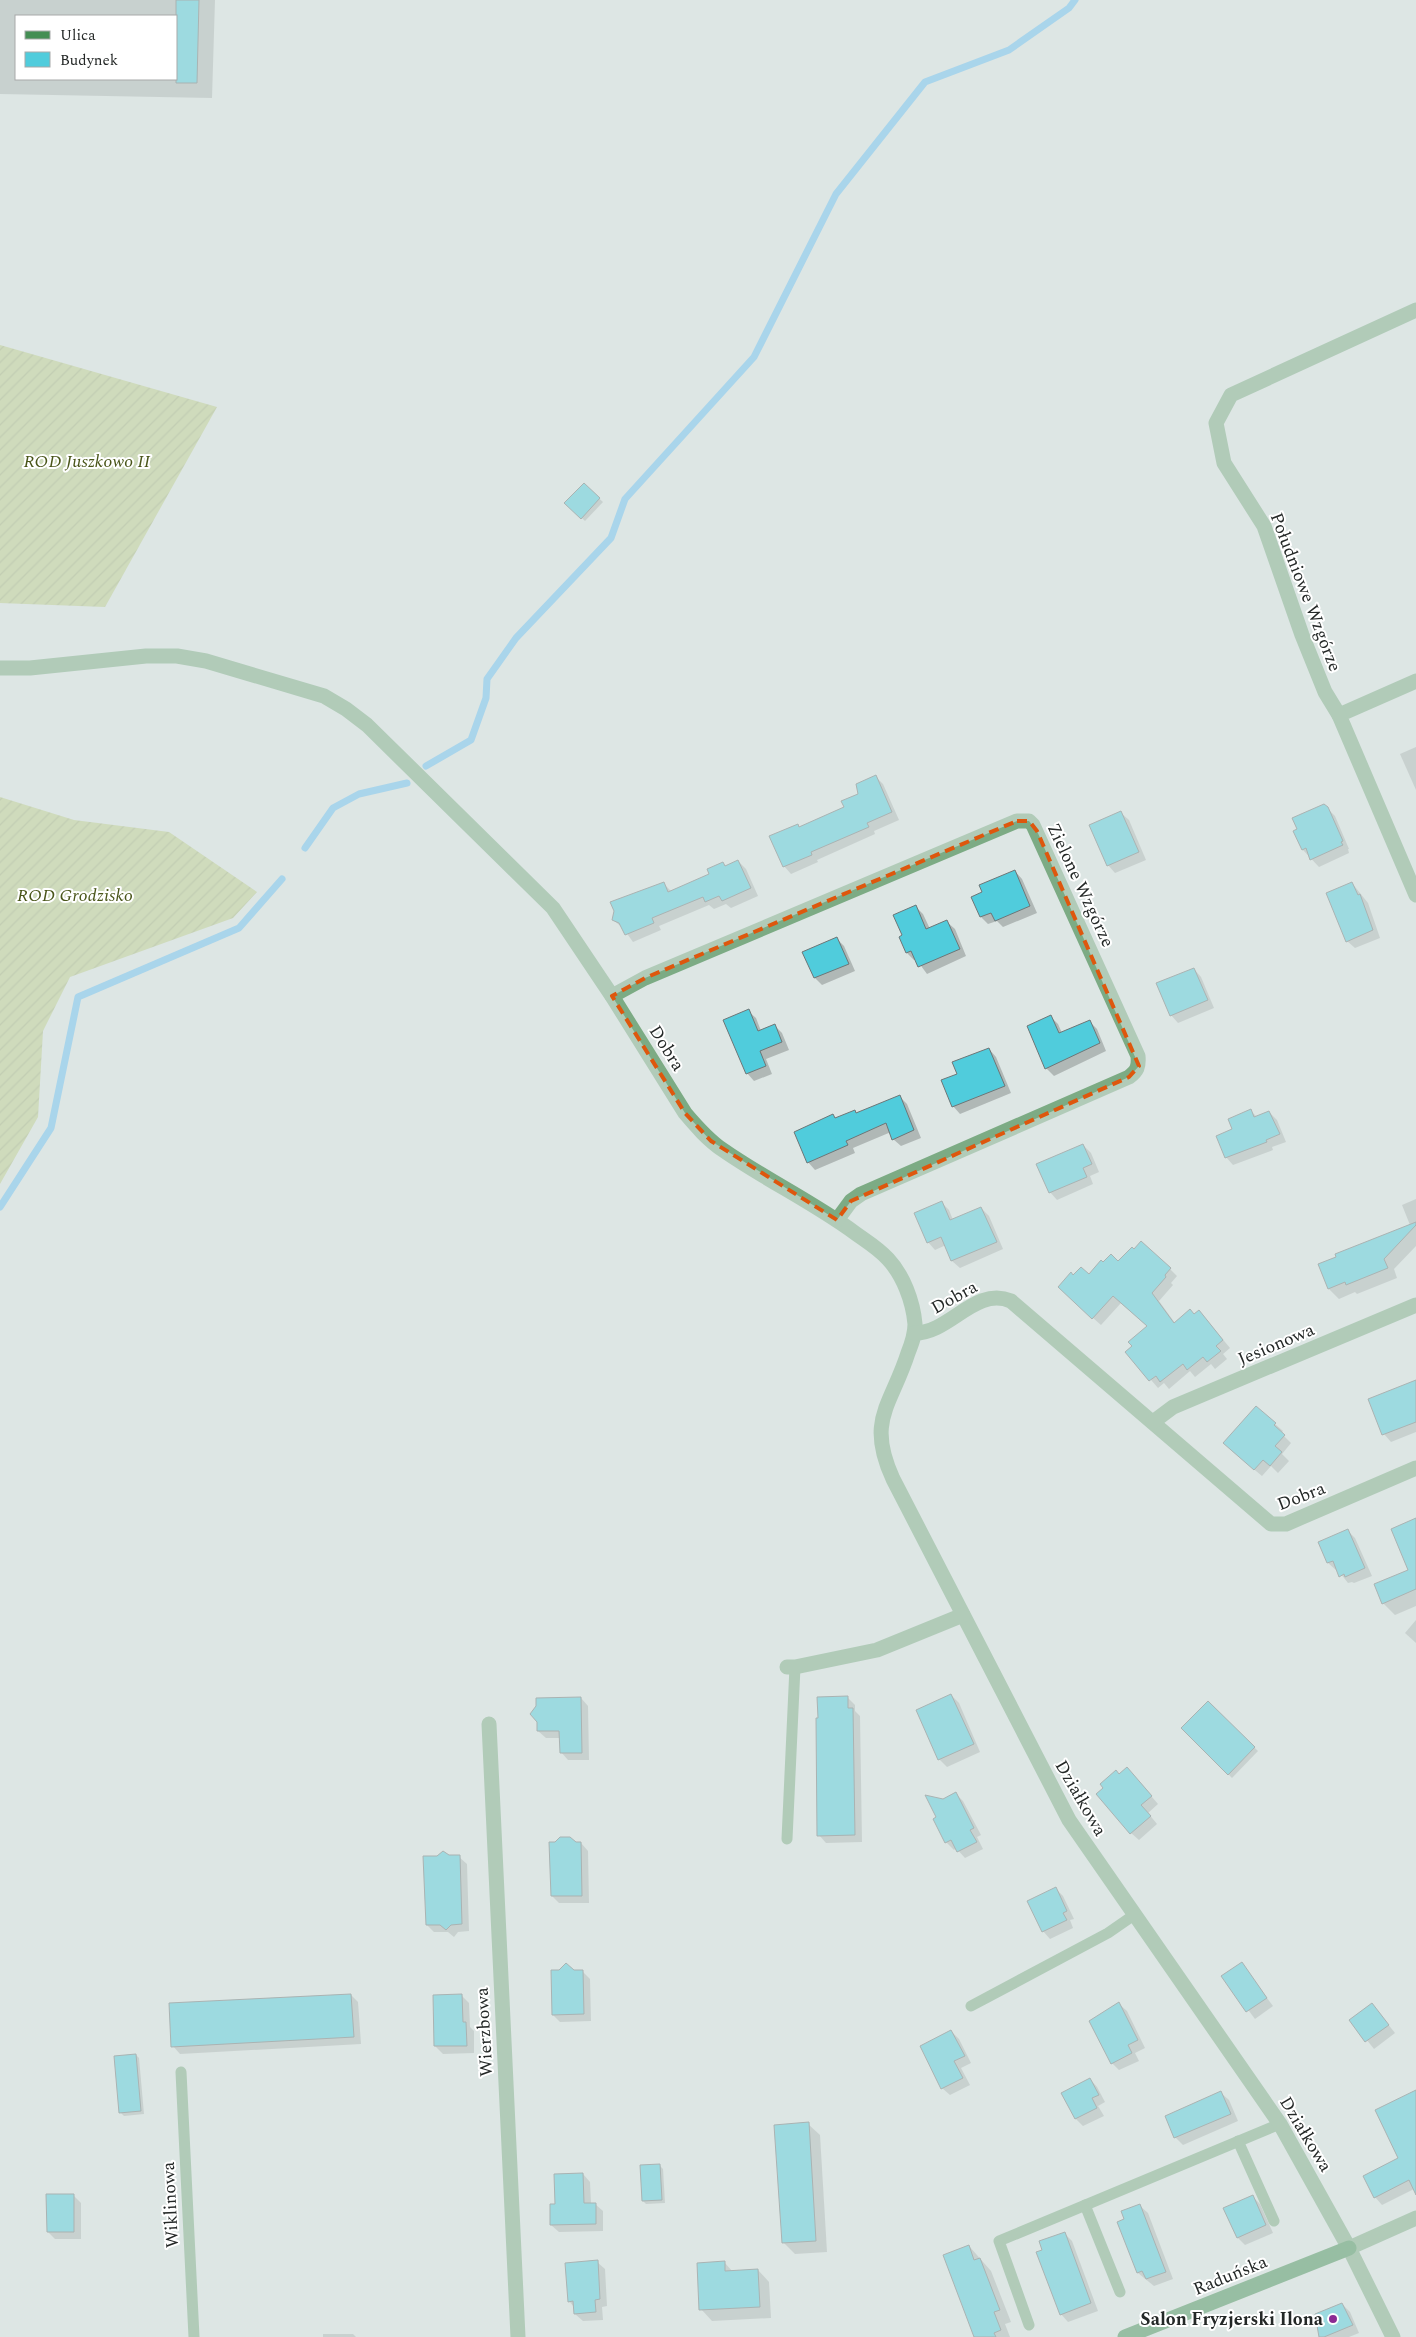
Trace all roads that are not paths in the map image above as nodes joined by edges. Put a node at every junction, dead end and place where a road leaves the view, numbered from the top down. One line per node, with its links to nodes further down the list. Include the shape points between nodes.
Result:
1 (1416, 310): 4 (street, Południowe Wzgórze, via 1231,395 1216,423 1224,463 1264,526 1302,635 1325,692)
2 (0, 668): 6 (street, Dobra, via 177,656 206,661 324,696 367,725 553,908)
3 (1416, 680): 4 (street)
4 (1339, 715): 5 (street, Południowe Wzgórze)
5 (1416, 895)
6 (612, 996): 7 (street, Dobra, via 685,1113 698,1128 722,1150); 7 (street, Zielone Wzgórze, via 645,978 1017,821 1029,821 1138,1056 1139,1066 1129,1077 861,1194 851,1201)
7 (837, 1220): 9 (street, Dobra, via 878,1249 897,1270 909,1296)
8 (1416, 1305): 10 (street, Jesionowa, via 1173,1407)
9 (915, 1333): 10 (street, Dobra, via 937,1329 981,1300 1002,1297 1011,1301); 12 (street, Działkowa, via 880,1424 881,1445 893,1479)
10 (1153, 1422): 11 (street, Dobra, via 1258,1515 1278,1526)
11 (1415, 1470)
12 (963, 1615): 13 (street, via 877,1650); 16 (street, Działkowa, via 1069,1820)
13 (791, 1667): 15 (lane)
14 (489, 1724): 28 (street, Wierzbowa)
15 (787, 1839)
16 (1134, 1915): 17 (lane, via 1108,1933); 19 (street, Działkowa)
17 (971, 2006)
18 (181, 2072): 27 (lane, Wiklinowa)
19 (1280, 2124): 20 (lane); 24 (street, Działkowa)
20 (1238, 2141): 21 (lane); 23 (lane)
21 (1085, 2205): 25 (lane); 26 (lane, via 999,2241)
22 (1416, 2218): 24 (street)
23 (1274, 2221)
24 (1349, 2248): 29 (street, Raduńska); 30 (street, Działkowa)
25 (1120, 2292)
26 (1029, 2325)
27 (194, 2337)
28 (518, 2337)
29 (1125, 2337)
30 (1393, 2337)

